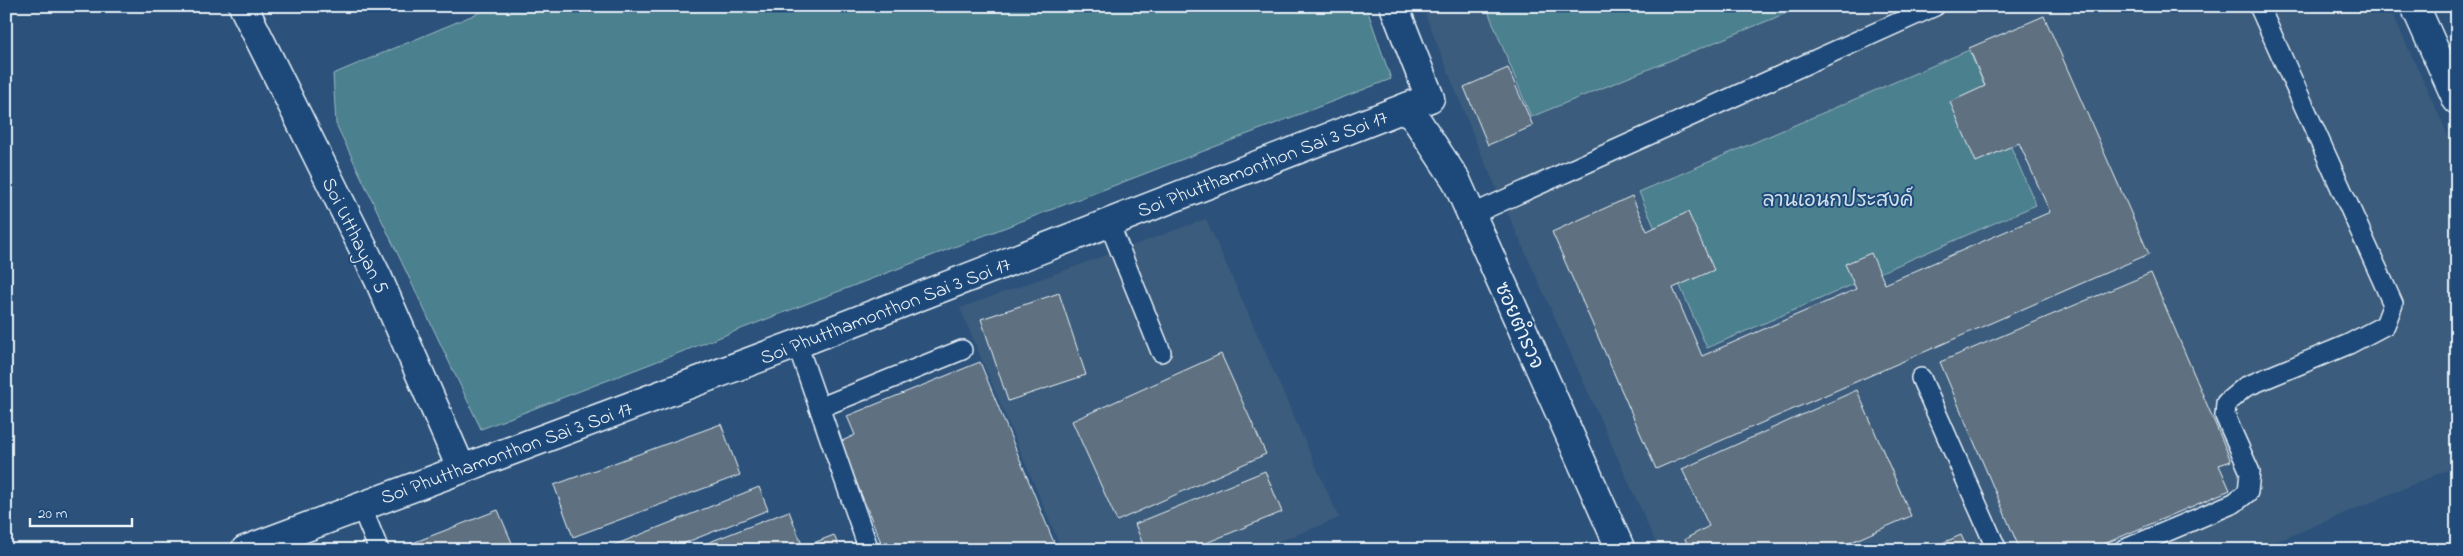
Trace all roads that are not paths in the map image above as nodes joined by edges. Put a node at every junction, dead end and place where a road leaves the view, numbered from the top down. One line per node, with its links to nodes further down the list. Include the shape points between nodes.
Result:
1 (243, 6): 15 (street, Soi Utthayan 5, via 378,278)
2 (1394, 6): 7 (street, Soi Phutthamonthon Sai 3 Soi 17, via 1430,98)
3 (1935, 6): 8 (lane)
4 (2259, 6): 22 (lane, via 2393,304 2385,325 2349,344 2245,387 2226,403 2225,416 2250,472 2248,492 2234,503)
5 (2415, 6): 6 (street)
6 (2457, 100)
7 (1408, 106): 8 (street, ซอยตำรวจ, via 1456,180); 9 (street, Soi Phutthamonthon Sai 3 Soi 17)
8 (1471, 215): 20 (street, ซอยตำรวจ)
9 (1109, 223): 10 (street, Soi Phutthamonthon Sai 3 Soi 17); 12 (lane)
10 (797, 344): 14 (lane); 15 (street, Soi Phutthamonthon Sai 3 Soi 17)
11 (962, 350): 14 (lane)
12 (1161, 352)
13 (1922, 378): 21 (lane)
14 (819, 408): 19 (lane)
15 (461, 468): 16 (street, Soi Phutthamonthon Sai 3 Soi 17)
16 (361, 506): 17 (street, Soi Phutthamonthon Sai 3 Soi 17); 18 (lane)
17 (245, 550)
18 (379, 550)
19 (868, 550)
20 (1621, 550)
21 (1997, 550)
22 (2123, 550)

